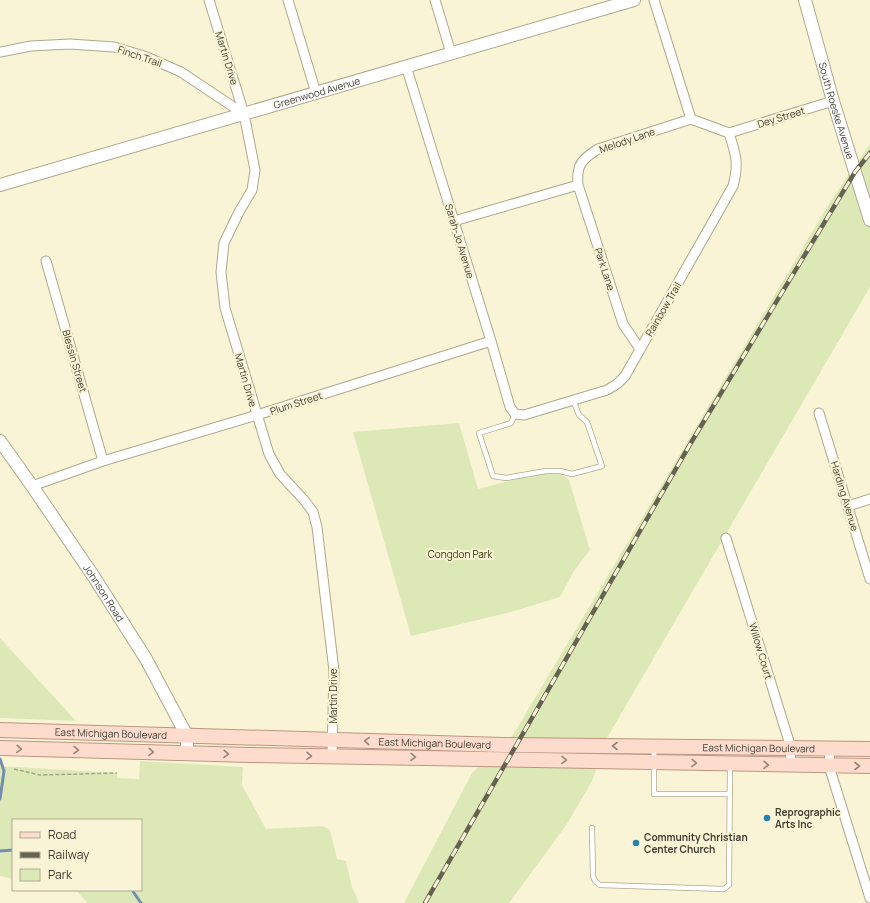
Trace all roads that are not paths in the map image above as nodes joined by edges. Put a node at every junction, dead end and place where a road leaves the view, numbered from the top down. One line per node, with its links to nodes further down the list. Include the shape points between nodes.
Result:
1 (209, 0): 12 (street, Martin Drive)
2 (288, 0): 10 (street)
3 (435, 0): 8 (street)
4 (634, 0): 8 (street, Greenwood Avenue)
5 (654, 0): 13 (street)
6 (805, 0): 11 (street, South Roeske Avenue)
7 (0, 52): 12 (street, Finch Trail, via 32,46 70,44 114,47 147,57 181,72)
8 (452, 53): 9 (street, Greenwood Avenue)
9 (406, 66): 10 (street, Greenwood Avenue); 18 (street, Sarah-Jo Avenue)
10 (316, 93): 12 (street, Greenwood Avenue)
11 (833, 101): 14 (street, Dey Street); 17 (street, South Roeske Avenue)
12 (244, 114): 15 (street, Greenwood Avenue); 25 (street, Martin Drive, via 255,170 252,190 224,243 221,272 225,308)
13 (691, 119): 14 (street); 16 (street, Melody Lane, via 598,149 588,155 581,164 577,172)
14 (729, 133): 21 (street, Rainbow Trail, via 737,157 737,172 733,186)
15 (0, 185)
16 (578, 185): 18 (street); 21 (street, Park Lane, via 623,324)
17 (870, 220)
18 (454, 221): 20 (street, Sarah-Jo Avenue)
19 (46, 261): 27 (street, Blessin Street)
20 (491, 341): 24 (street, Sarah-Jo Avenue, via 510,407); 25 (street, Plum Street)
21 (640, 349): 22 (street, Rainbow Trail, via 625,376 617,384 607,390)
22 (573, 400): 24 (street, Rainbow Trail, via 524,415); 24 (lane, via 579,415 587,422 602,466 572,474 546,471 506,478 493,476 479,433 511,423)
23 (819, 413): 30 (street, Harding Avenue)
24 (515, 414)
25 (257, 415): 27 (street, Plum Street); 35 (street, Martin Drive, via 269,454 280,474 313,512 317,527 334,671)
26 (0, 442): 28 (street, Johnson Road)
27 (103, 461): 28 (street, Plum Street)
28 (32, 486): 34 (street, Johnson Road, via 146,659)
29 (870, 499): 30 (street)
30 (848, 506): 32 (street, Harding Avenue)
31 (726, 538): 38 (street, Willow Court)
32 (870, 579)
33 (0, 730): 34 (main road, East Michigan Boulevard)
34 (187, 736): 35 (main road, East Michigan Boulevard); 41 (street, Johnson Road)
35 (333, 740): 36 (main road, East Michigan Boulevard, one-way to 35, via 504,746); 42 (street, Martin Drive)
36 (654, 747): 38 (main road, East Michigan Boulevard); 43 (lane)
37 (0, 748): 41 (main road, East Michigan Boulevard, one-way to 41)
38 (791, 748): 39 (main road, East Michigan Boulevard); 45 (street, Willow Court)
39 (830, 748): 40 (main road, East Michigan Boulevard); 46 (street)
40 (870, 749)
41 (187, 753): 42 (main road, East Michigan Boulevard, one-way to 42)
42 (332, 756): 43 (main road, East Michigan Boulevard, one-way to 43)
43 (654, 762): 44 (main road, East Michigan Boulevard, one-way to 44); 48 (lane, via 654,794)
44 (730, 764): 45 (main road, East Michigan Boulevard, one-way to 45); 48 (lane)
45 (790, 765): 46 (main road, East Michigan Boulevard)
46 (829, 766): 47 (main road, East Michigan Boulevard, one-way to 47); 50 (street)
47 (870, 766)
48 (730, 794): 49 (lane, via 729,885 724,889 600,885 593,876)
49 (592, 828)
50 (870, 898)

